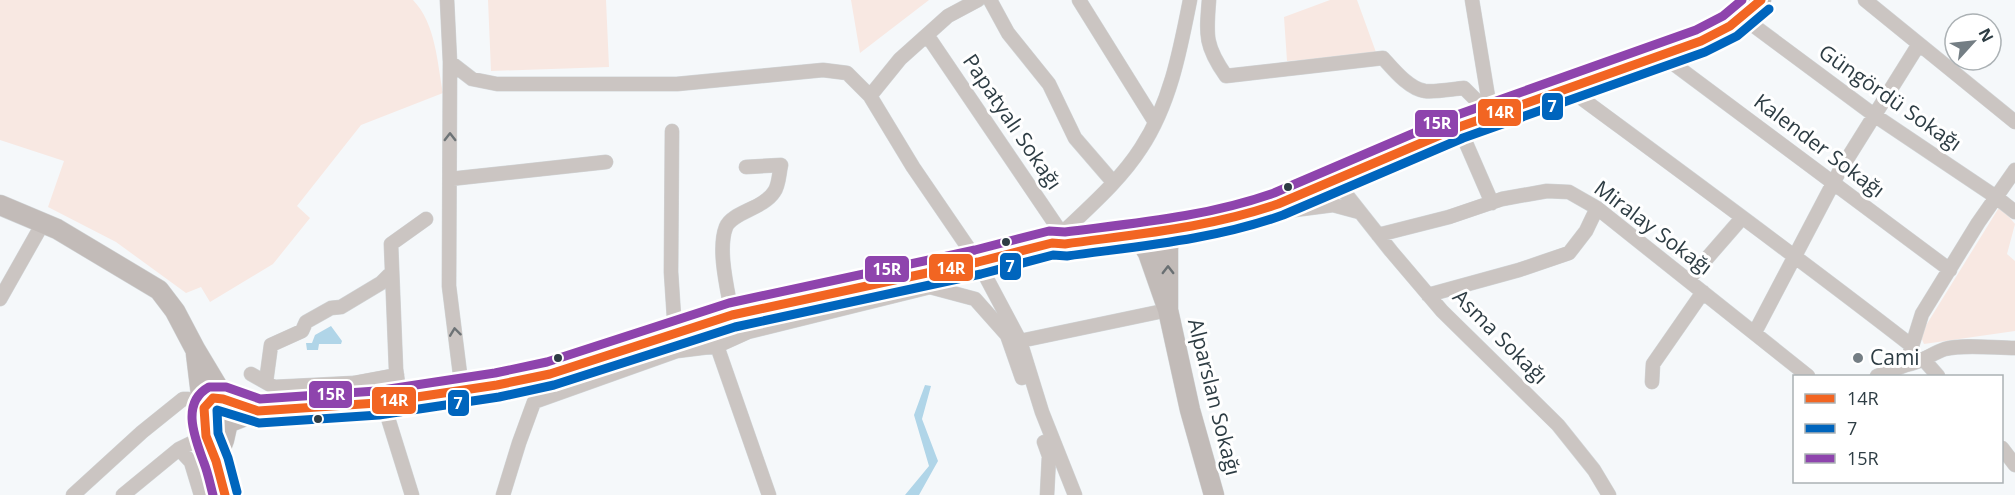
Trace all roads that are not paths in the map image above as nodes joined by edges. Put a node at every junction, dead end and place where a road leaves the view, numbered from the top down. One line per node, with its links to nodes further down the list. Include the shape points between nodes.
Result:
1 (447, 0): 14 (street)
2 (978, 0): 11 (street, via 948,16)
3 (990, 0): 28 (street, via 1008,33 1049,84 1075,138)
4 (1079, 0): 19 (street)
5 (1191, 0): 19 (street, via 1178,60)
6 (1209, 0): 17 (street, via 1206,33 1214,58 1226,76 1383,58 1423,91 1464,88)
7 (1472, 0): 17 (street)
8 (1761, 0): 10 (street)
9 (1865, 0): 12 (street)
10 (1742, 17): 13 (street, via 1716,34); 18 (street, Güngördü Sokağı)
11 (927, 35): 16 (street, via 900,58); 43 (street, Papatyalı Sokağı)
12 (1919, 44): 18 (street); 20 (street)
13 (1663, 56): 15 (street); 29 (street, Kalender Sokağı)
14 (450, 62): 16 (street, via 471,79 497,84 677,84 823,70 847,73); 26 (street, one-way to 14)
15 (1569, 89): 17 (street); 37 (street)
16 (870, 96): 45 (street)
17 (1491, 115): 21 (street)
18 (1874, 115): 29 (street); 30 (street, Güngördü Sokağı)
19 (1155, 122): 28 (street, via 1141,148)
20 (2015, 122)
21 (1459, 127): 27 (street); 31 (street)
22 (672, 131): 55 (street, via 671,272)
23 (606, 162): 26 (street)
24 (746, 167): 53 (street, via 781,165 775,191 764,204 726,226 723,256)
25 (2015, 170): 30 (street)
26 (450, 179): 70 (street, one-way to 26, via 449,286)
27 (1334, 179): 34 (street, Asma Sokağı); 36 (street)
28 (1113, 182): 43 (street)
29 (1833, 183): 44 (street); 46 (street, Kalender Sokağı)
30 (1996, 197): 35 (street, Güngördü Sokağı); 46 (street)
31 (1492, 203): 33 (street, Miralay Sokağı, via 1546,191 1569,192); 42 (street, Miralay Sokağı)
32 (0, 206): 39 (street)
33 (1597, 208): 48 (street, Miralay Sokağı); 50 (street, via 1569,253)
34 (1359, 212): 36 (street, via 1333,205); 42 (street, Asma Sokağı)
35 (2015, 212)
36 (1250, 214): 40 (street)
37 (1742, 218): 44 (street); 48 (street)
38 (426, 219): 47 (street, via 391,244)
39 (43, 223): 51 (street); 60 (street, via 159,290 176,312)
40 (1170, 231): 41 (street); 52 (street, Alparslan Sokağı, one-way to 40)
41 (1137, 235): 43 (street, via 1065,244); 52 (street, Alparslan Sokağı, via 1148,253)
42 (1378, 235): 50 (street, Asma Sokağı)
43 (1057, 238): 45 (street)
44 (1796, 256): 54 (street); 57 (street)
45 (978, 262): 53 (street); 56 (street)
46 (1950, 270): 57 (street, via 1922,314)
47 (391, 273): 64 (street); 68 (street, via 381,284 341,307 331,308 306,322 302,331 271,345)
48 (1688, 280): 49 (street, Miralay Sokağı)
49 (1703, 292): 54 (street, Miralay Sokağı); 69 (street, via 1653,364)
50 (1428, 295): 90 (street, Asma Sokağı, via 1558,425)
51 (0, 299)
52 (1168, 310): 56 (street); 89 (street, Alparslan Sokağı)
53 (732, 315): 55 (street)
54 (1755, 332): 65 (street, Miralay Sokağı)
55 (675, 333): 70 (street, via 550,374)
56 (1020, 341): 88 (street, via 1042,412)
57 (1912, 345): 62 (street)
58 (717, 346): 85 (street, via 677,351 534,402); 86 (street); 87 (street, via 748,332 930,287 975,299 1007,335 1049,456)
59 (2015, 348): 61 (street, via 1945,349)
60 (195, 349): 72 (street); 74 (street)
61 (1924, 360): 62 (street); 67 (street)
62 (1906, 365): 66 (street)
63 (251, 374): 68 (street)
64 (397, 375): 68 (street, via 354,383 274,387); 71 (street)
65 (1807, 375)
66 (1880, 375)
67 (1937, 375)
68 (266, 382)
69 (1652, 382)
70 (462, 390): 71 (street)
71 (392, 400): 73 (street); 84 (street)
72 (226, 401): 73 (street); 74 (street, via 209,400); 75 (street, via 232,413)
73 (258, 411): 75 (street)
74 (205, 420): 75 (street, via 215,425); 76 (street); 78 (street); 80 (street, via 188,399 183,399)
75 (228, 421): 78 (street)
76 (179, 449): 81 (street); 82 (street, via 191,462)
77 (2003, 450): 79 (street)
78 (216, 461): 83 (street)
79 (2015, 465)
80 (73, 495)
81 (123, 495)
82 (201, 495)
83 (225, 495)
84 (412, 495)
85 (503, 495)
86 (769, 495)
87 (1047, 495)
88 (1075, 495)
89 (1214, 495)
90 (1608, 495)

